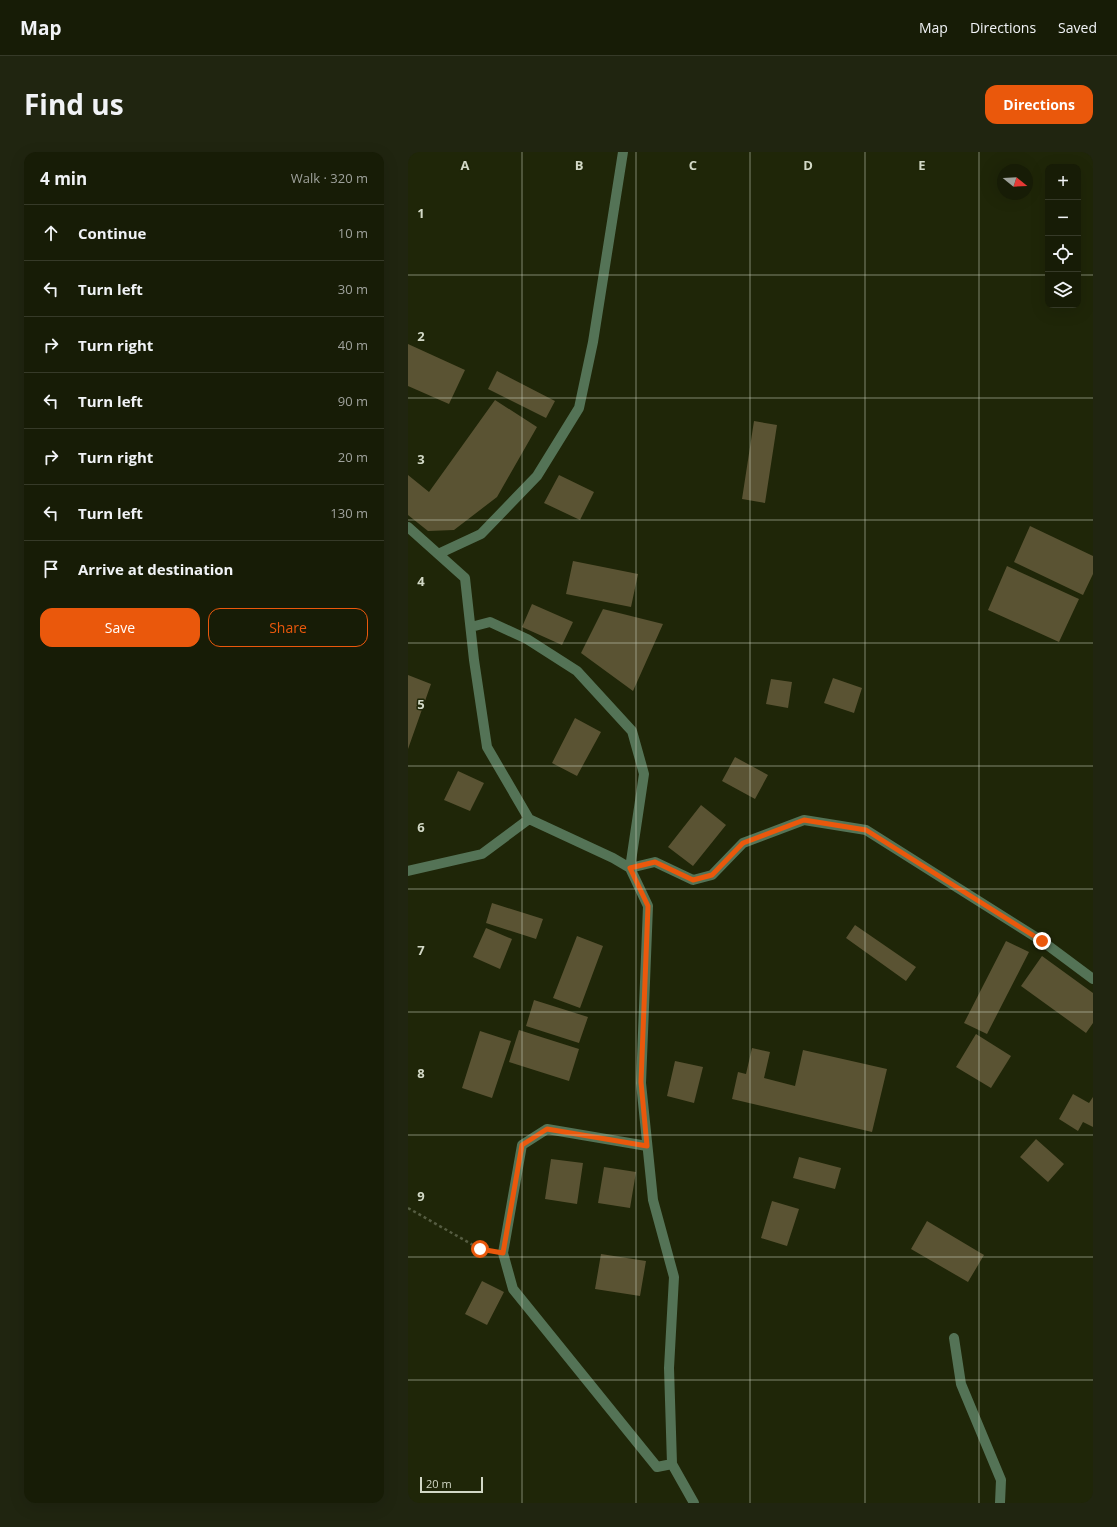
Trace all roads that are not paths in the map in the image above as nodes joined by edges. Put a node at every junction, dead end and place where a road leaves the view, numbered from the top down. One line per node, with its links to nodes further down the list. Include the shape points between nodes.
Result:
1 (623, 152): 3 (street, via 580,408 532,482 481,534)
2 (409, 528): 3 (street)
3 (438, 554): 4 (street, via 465,578)
4 (470, 627): 5 (street, via 487,747); 6 (street, via 490,622 526,638 577,671 632,731 644,774)
5 (529, 819): 6 (street); 7 (street, via 482,854)
6 (630, 868): 8 (street, via 655,862 693,880 712,875 743,843 804,820 866,830 1042,941); 9 (street, via 648,906 641,1082)
7 (408, 871)
8 (1093, 979)
9 (647, 1146): 11 (street, via 653,1200 674,1277 669,1368); 11 (street, via 547,1129 522,1145 503,1253 513,1288 523,1301 657,1467)
10 (954, 1338): 13 (street, via 961,1384 1001,1480)
11 (672, 1464): 12 (street)
12 (694, 1503)
13 (1000, 1503)

